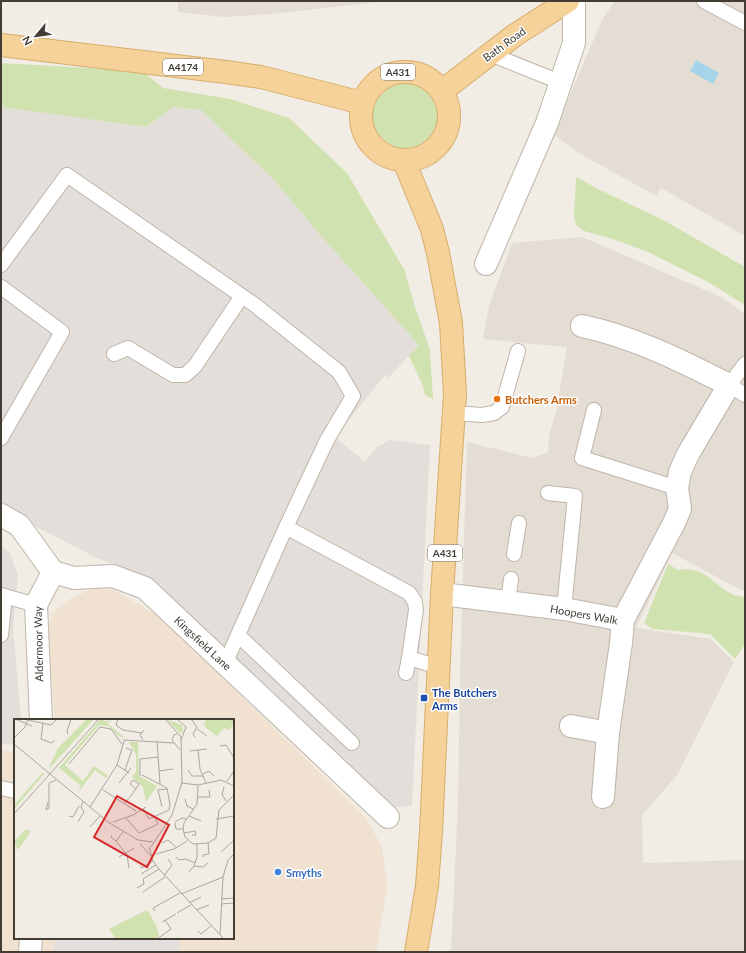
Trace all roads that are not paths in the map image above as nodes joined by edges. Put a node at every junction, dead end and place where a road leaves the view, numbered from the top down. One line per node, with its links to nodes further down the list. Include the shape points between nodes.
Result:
1 (568, 1): 6 (main road, Bath Road)
2 (574, 1): 7 (street, via 574,43)
3 (704, 1): 4 (lane)
4 (745, 23)
5 (1, 45): 9 (main road, A4174, via 261,77)
6 (490, 54): 7 (lane); 8 (main road, Bath Road)
7 (560, 82): 11 (street, via 547,123)
8 (442, 91): 9 (main road, A431, via 428,78 413,72 396,72 379,79 369,89); 10 (main road, A431, via 450,117 446,134 434,149 421,158)
9 (362, 103): 10 (main road, A431, via 360,119 365,137 376,150 392,159)
10 (404, 161): 21 (main road, A431, via 432,229 438,253 451,323)
11 (486, 264)
12 (1, 265): 14 (lane, via 67,175)
13 (1, 287): 22 (lane, via 62,332)
14 (242, 296): 17 (lane, via 195,366 185,375 173,375 128,348); 27 (lane, via 339,372 353,396 327,440)
15 (582, 326): 19 (street, via 634,341 680,360)
16 (518, 351): 21 (lane, via 502,406 494,413 482,415)
17 (114, 354)
18 (745, 364): 19 (lane)
19 (737, 390): 23 (street, via 688,454 680,472)
20 (594, 410): 23 (lane, via 582,458)
21 (453, 413): 31 (main road, A431)
22 (1, 438)
23 (677, 488): 36 (street, via 680,509)
24 (548, 493): 35 (lane, via 575,496)
25 (1, 516): 29 (street, via 19,525)
26 (519, 523): 28 (lane)
27 (286, 527): 38 (lane); 39 (lane, via 409,593 415,602 416,610)
28 (514, 554)
29 (53, 572): 34 (street, Aldermoor Way); 40 (street, Kingsfield Lane, via 74,578 113,576 145,588)
30 (511, 579): 33 (lane)
31 (442, 594): 33 (street, Hoopers Walk); 41 (main road, A431)
32 (3, 595): 34 (lane); 37 (lane)
33 (508, 602): 35 (street, Hoopers Walk)
34 (36, 605): 43 (street, Aldermoor Way)
35 (564, 609): 36 (street, Hoopers Walk)
36 (623, 620): 45 (street, Hoopers Walk, via 622,643)
37 (1, 635)
38 (238, 635): 40 (lane); 46 (lane)
39 (408, 658): 41 (lane); 42 (lane)
40 (225, 664): 50 (street, Kingsfield Lane)
41 (439, 667): 53 (main road, A431, via 427,886)
42 (406, 673)
43 (41, 719)
44 (571, 726): 45 (street)
45 (608, 733): 49 (street, Hoopers Walk)
46 (352, 743)
47 (1, 788): 48 (lane)
48 (14, 791)
49 (603, 797)
50 (388, 817)
51 (31, 939): 52 (street)
52 (30, 952)
53 (416, 952)

